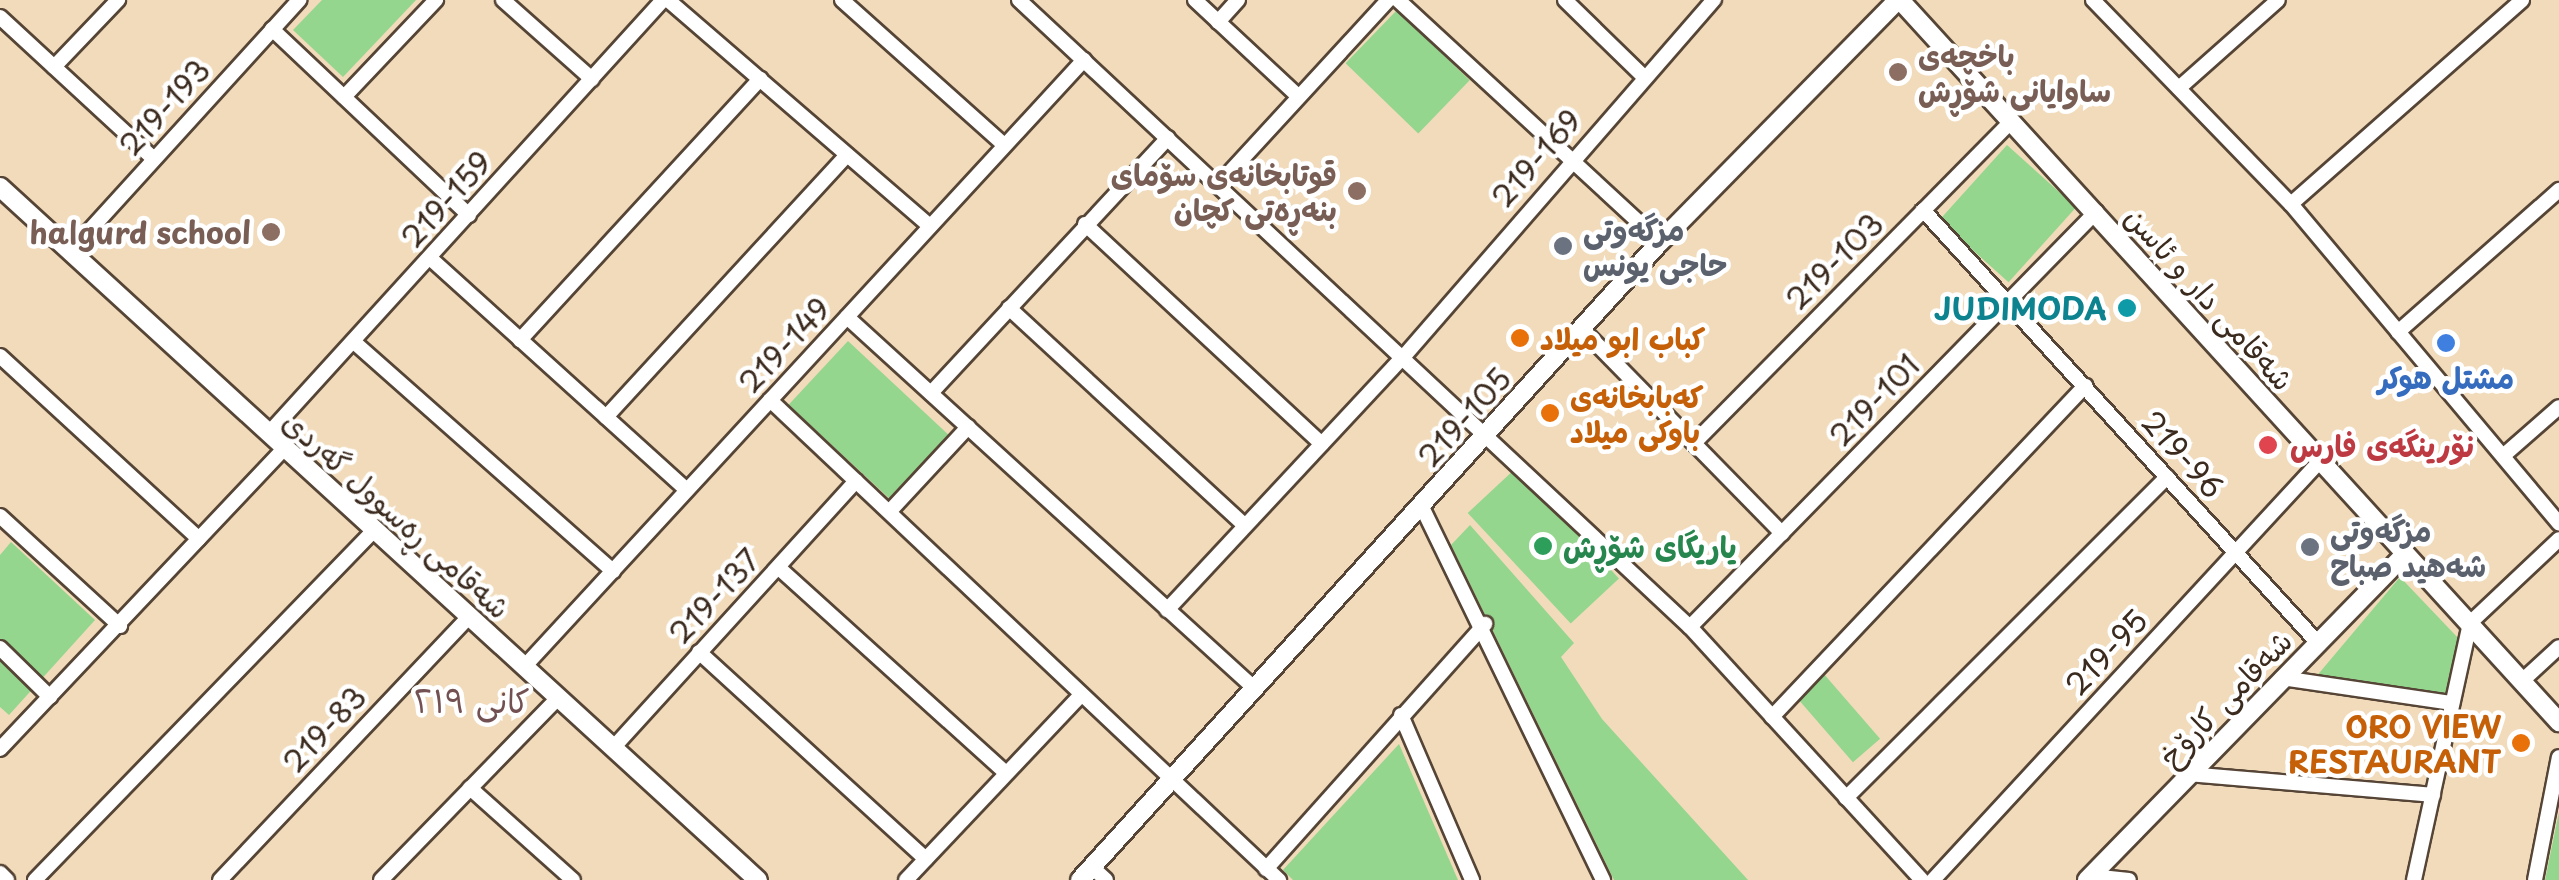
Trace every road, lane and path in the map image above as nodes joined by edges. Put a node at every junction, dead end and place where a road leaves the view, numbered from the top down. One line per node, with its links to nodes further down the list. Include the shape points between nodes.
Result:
1 (118, 0): 22 (street)
2 (298, 0): 20 (street, 219-193)
3 (436, 0): 27 (street)
4 (502, 0): 24 (street)
5 (666, 0): 24 (street, 219-159); 25 (street)
6 (842, 0): 31 (street)
7 (1019, 0): 21 (street)
8 (1195, 0): 19 (street)
9 (1238, 0): 19 (street)
10 (1388, 0): 28 (street)
11 (1398, 0): 33 (street)
12 (1566, 0): 23 (street)
13 (1714, 0): 23 (street, 219-169)
14 (1899, 0): 29 (street, شەقامی دار و ئاسن); 44 (street, 219-105)
15 (2093, 0): 26 (street)
16 (2278, 0): 26 (street)
17 (2522, 0): 38 (street)
18 (0, 17): 22 (street)
19 (1218, 22): 28 (street)
20 (272, 29): 27 (street); 34 (street, 219-193)
21 (1084, 60): 30 (street); 31 (street, 219-149)
22 (54, 67): 34 (street)
23 (1644, 76): 33 (street, 219-169)
24 (592, 79): 41 (street, 219-159)
25 (760, 80): 32 (street); 52 (street)
26 (2179, 88): 38 (street)
27 (344, 96): 41 (street)
28 (1300, 97): 35 (street)
29 (2012, 120): 39 (street, 219-103); 40 (street, شەقامی دار و ئاسن)
30 (1168, 138): 35 (street); 42 (street)
31 (1004, 145): 43 (street, 219-149)
32 (847, 155): 43 (street); 60 (street)
33 (1570, 158): 44 (street); 54 (street, 219-169)
34 (154, 159): 45 (street, 219-193)
35 (1219, 184): 54 (street)
36 (2559, 190): 51 (street)
37 (2, 192): 45 (street, شەقامی ڕەسوول گەردی)
38 (2291, 204): 51 (street)
39 (1923, 210): 47 (street, 219-96); 64 (street, 219-103)
40 (2096, 212): 47 (street, 219-101); 68 (street, شەقامی دار و ئاسن)
41 (469, 215): 46 (street, 219-159)
42 (1085, 224): 48 (street); 65 (street)
43 (930, 226): 49 (street, 219-149)
44 (1660, 242): 50 (street, 219-105)
45 (70, 252): 62 (street, شەقامی ڕەسوول گەردی)
46 (430, 258): 52 (street); 53 (street, 219-159)
47 (2008, 302): 56 (street, 219-96); 78 (street, 219-101)
48 (1010, 308): 57 (street); 75 (street)
49 (848, 318): 57 (street); 58 (street, 219-149)
50 (1582, 329): 63 (street, 219-105); 64 (street)
51 (2398, 332): 67 (street)
52 (520, 340): 60 (street)
53 (354, 342): 62 (street, 219-159); 84 (street)
54 (1404, 355): 63 (street); 65 (street, 219-169)
55 (0, 356): 79 (street)
56 (2085, 386): 69 (street, 219-96); 104 (street)
57 (930, 393): 61 (street)
58 (770, 400): 70 (street); 71 (street, 219-149)
59 (2559, 407): 67 (street)
60 (606, 417): 71 (street)
61 (968, 427): 73 (street); 85 (street)
62 (268, 434): 66 (street, شەقامی ڕەسوول گەردی)
63 (1487, 434): 72 (street, 219-105); 90 (street)
64 (1696, 441): 78 (street)
65 (1322, 444): 75 (street, 219-169)
66 (285, 448): 77 (street, شەقامی ڕەسوول گەردی); 79 (street)
67 (2503, 456): 74 (street)
68 (2320, 461): 81 (street, 219-95); 82 (street, شەقامی دار و ئاسن)
69 (2167, 477): 81 (street, 219-96); 114 (street)
70 (856, 481): 73 (street); 83 (street, 219-137)
71 (688, 490): 84 (street, 219-149)
72 (1421, 505): 88 (street); 98 (street, 219-105)
73 (890, 512): 99 (street)
74 (2559, 523)
75 (1244, 526): 85 (street, 219-169)
76 (4, 527): 89 (street)
77 (374, 530): 86 (street, شەقامی ڕەسوول گەردی); 122 (street)
78 (1782, 533): 90 (street, 219-101)
79 (198, 539): 89 (street)
80 (2559, 539): 87 (street)
81 (2236, 552): 91 (street, 219-96); 131 (street, 219-95)
82 (2404, 555): 87 (street, شەقامی دار و ئاسن); 91 (street, شەقامی کارۆخ)
83 (779, 568): 94 (street, 219-137); 109 (street)
84 (614, 570): 95 (street, 219-149)
85 (1167, 610): 98 (street)
86 (469, 617): 95 (street, شەقامی ڕەسوول گەردی); 123 (street, 219-83)
87 (2470, 623): 97 (street, شەقامی دار و ئاسن); 102 (street)
88 (1486, 624): 103 (street); 129 (street)
89 (120, 626): 100 (street)
90 (1690, 627): 104 (street)
91 (2317, 642): 96 (street, شەقامی کارۆخ)
92 (2559, 647): 97 (street)
93 (0, 648): 100 (street)
94 (699, 652): 106 (street, 219-137); 115 (street)
95 (524, 667): 101 (street, شەقامی ڕەسوول گەردی)
96 (2282, 678): 102 (street); 110 (street, شەقامی کارۆخ)
97 (2522, 681): 105 (street, شەقامی دار و ئاسن)
98 (1254, 688): 111 (street, 219-105)
99 (1080, 695): 109 (street); 111 (street)
100 (50, 697): 107 (street)
101 (558, 698): 106 (street, شەقامی ڕەسوول گەردی); 112 (street)
102 (2452, 704): 113 (street)
103 (1401, 715): 116 (street); 128 (street)
104 (1772, 717): 114 (street)
105 (2559, 722)
106 (613, 748): 125 (street, شەقامی ڕەسوول گەردی)
107 (0, 749)
108 (2559, 757): 134 (street)
109 (1006, 773): 115 (street)
110 (2189, 774): 113 (street); 120 (street, شەقامی کارۆخ)
111 (1170, 782): 116 (street); 118 (street, 219-105)
112 (470, 788): 119 (street); 124 (street)
113 (2433, 795): 133 (street)
114 (1846, 798): 130 (street)
115 (926, 858): 126 (street)
116 (1266, 868): 127 (street)
117 (0, 874): 121 (street)
118 (1093, 876)
119 (391, 877)
120 (2089, 878): 132 (street)
121 (8, 880)
122 (35, 880)
123 (220, 880)
124 (573, 880)
125 (758, 880)
126 (906, 880)
127 (1279, 880)
128 (1472, 880)
129 (1603, 880)
130 (1922, 880)
131 (1932, 880)
132 (2129, 880)
133 (2414, 880)
134 (2535, 880)

